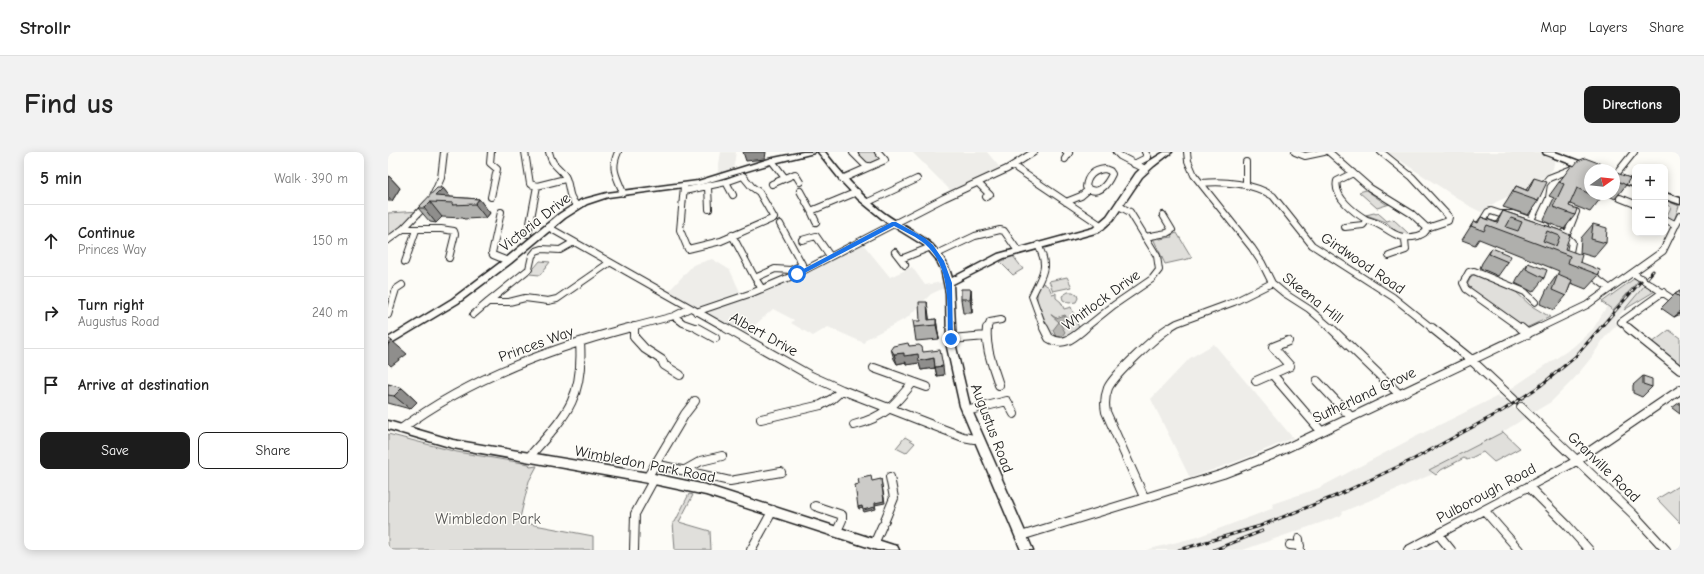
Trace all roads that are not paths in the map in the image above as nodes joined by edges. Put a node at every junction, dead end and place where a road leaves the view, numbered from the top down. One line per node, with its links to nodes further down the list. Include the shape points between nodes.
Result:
1 (444, 152): 82 (street, via 439,186 424,208)
2 (491, 152): 56 (street, via 490,163 497,169)
3 (525, 152): 46 (street, via 530,184)
4 (549, 152): 35 (street, via 553,166)
5 (618, 152): 52 (street, via 613,170)
6 (812, 152): 23 (street, Victoria Drive)
7 (821, 152): 36 (street, Augustus Road)
8 (853, 152): 26 (street)
9 (878, 152): 26 (street, via 885,160)
10 (1034, 152): 27 (street, Princes Way)
11 (1068, 152): 22 (street)
12 (1116, 152): 25 (street)
13 (1145, 152): 25 (street, via 1148,157)
14 (1169, 152): 29 (street)
15 (1187, 152): 42 (street, Skeena Hill, via 1190,165)
16 (1295, 152): 17 (street, via 1305,157)
17 (1324, 152)
18 (1329, 152): 33 (street)
19 (1382, 152): 81 (street, via 1412,176 1447,215 1449,220 1446,222)
20 (1547, 152): 28 (highway)
21 (1634, 152): 31 (street)
22 (1065, 159)
23 (772, 162): 32 (street, Victoria Drive); 34 (street)
24 (1246, 162): 45 (street)
25 (1134, 164): 29 (street)
26 (868, 166): 36 (street)
27 (1013, 166): 41 (street, Princes Way); 60 (street)
28 (1584, 166)
29 (1145, 169): 63 (street, via 1136,178)
30 (1572, 169): 71 (street, via 1549,178 1544,184 1542,197)
31 (1620, 170)
32 (744, 173): 39 (street); 48 (street, Victoria Drive); 86 (street, via 774,218)
33 (1353, 173): 70 (street, via 1337,181 1334,186 1339,196); 81 (street, via 1370,188 1412,214)
34 (785, 178): 40 (street, via 795,174); 44 (street)
35 (565, 179): 46 (street); 62 (street, via 570,201)
36 (842, 179): 51 (street, Augustus Road)
37 (917, 179): 59 (street)
38 (1620, 179): 43 (highway)
39 (726, 182): 47 (street); 53 (street)
40 (800, 182)
41 (978, 183): 54 (street, via 990,195); 74 (street, Princes Way)
42 (1201, 183): 45 (street, Girdwood Road); 108 (street, Skeena Hill, via 1252,248)
43 (1632, 183)
44 (772, 184)
45 (1246, 184): 129 (street, Girdwood Road, via 1261,188 1273,196 1312,245 1381,289)
46 (537, 186): 85 (street)
47 (708, 187): 48 (street); 64 (street)
48 (684, 188): 52 (street, Victoria Drive); 86 (street, via 680,230 688,249)
49 (1088, 190): 49 (street, via 1086,183 1096,170 1105,169 1111,172 1112,176 1101,190); 60 (street)
50 (800, 191): 65 (street)
51 (857, 192): 59 (street, Augustus Road); 65 (street)
52 (623, 193): 62 (street, Victoria Drive, via 594,198)
53 (733, 195)
54 (986, 197)
55 (1668, 197): 58 (highway)
56 (491, 198)
57 (1620, 198): 61 (street)
58 (1680, 201)
59 (868, 202): 74 (street, Augustus Road)
60 (1066, 202): 77 (street)
61 (1632, 203)
62 (577, 206): 78 (street, Victoria Drive)
63 (1119, 206): 77 (street); 87 (street, Whitlock Drive, via 1130,212)
64 (709, 209)
65 (811, 211): 73 (street)
66 (501, 212): 100 (street, via 492,253)
67 (1576, 212): 84 (street, via 1568,232)
68 (1163, 215): 87 (street, via 1172,230)
69 (1680, 216): 76 (street, Sutherland Grove)
70 (1367, 220): 79 (street, via 1363,225); 88 (street, via 1378,222 1397,237)
71 (1531, 220): 80 (street, via 1491,211); 84 (street)
72 (1668, 221): 76 (street)
73 (816, 222)
74 (894, 223): 93 (street, Augustus Road, via 913,233); 96 (street, Princes Way)
75 (780, 224): 104 (street)
76 (1676, 225): 105 (street, Sutherland Grove, via 1675,235 1663,251)
77 (1102, 226): 92 (street, via 1089,233)
78 (548, 227): 91 (street, Albert Drive); 100 (street, Victoria Drive)
79 (1345, 227)
80 (1479, 227)
81 (1427, 228): 88 (street, via 1424,234)
82 (403, 229): 83 (street); 89 (street)
83 (416, 230): 98 (street, via 436,228 454,231); 101 (street)
84 (1558, 231): 111 (street, via 1572,242 1571,256)
85 (528, 234)
86 (732, 236): 106 (street)
87 (1145, 237): 92 (street, Whitlock Drive, via 1158,261 1159,270 1156,274 1063,343 1054,342 1049,338 1033,302 1032,292 1045,267 1044,257)
88 (1405, 239): 97 (street, via 1406,250)
89 (388, 240)
90 (802, 240): 96 (street, via 816,236)
91 (574, 242): 102 (street, Albert Drive); 113 (street, via 561,250 537,250 532,256 529,269)
92 (1038, 245): 94 (street)
93 (934, 250): 94 (street, via 1000,230 1004,231); 99 (street); 107 (street, Augustus Road)
94 (1018, 251): 107 (street, via 998,258)
95 (895, 252): 99 (street)
96 (830, 256): 104 (street, Princes Way)
97 (1389, 256)
98 (449, 258)
99 (900, 259): 103 (street)
100 (508, 261): 127 (street, Victoria Drive, via 455,301)
101 (405, 262)
102 (609, 263): 113 (street, via 556,299 548,301 525,298 509,302); 116 (street, Albert Drive)
103 (905, 265)
104 (804, 267): 106 (street, via 791,270 775,269); 110 (street, Princes Way)
105 (1633, 273): 111 (street, Sutherland Grove); 112 (street)
106 (755, 278): 110 (street)
107 (949, 283): 125 (street, Augustus Road)
108 (1272, 283): 141 (street, Skeena Hill, via 1327,324); 164 (street, via 1234,302 1168,328 1132,360 1109,386 1104,400 1106,412)
109 (402, 284): 118 (street, via 396,289)
110 (762, 289): 116 (street, Princes Way)
111 (1610, 289): 122 (street, Sutherland Grove, via 1587,305)
112 (1663, 292): 115 (street); 131 (street, via 1622,322)
113 (488, 302): 117 (street)
114 (1535, 302): 122 (street, via 1524,292 1474,271 1469,272 1463,283 1469,292)
115 (1680, 304)
116 (693, 310): 119 (street, Princes Way); 139 (street, Albert Drive, via 801,371)
117 (473, 315)
118 (388, 316)
119 (674, 316): 121 (street, Princes Way); 124 (street, via 688,326 700,329)
120 (1001, 320): 123 (street, via 990,322 986,326)
121 (634, 326): 128 (street, Princes Way); 133 (street, via 634,337 645,349)
122 (1528, 334): 129 (street, Sutherland Grove)
123 (986, 336): 125 (street); 137 (street)
124 (715, 338)
125 (951, 339): 146 (street, Augustus Road)
126 (1288, 341): 132 (street, via 1273,348 1292,365)
127 (388, 342)
128 (580, 342): 152 (street, Princes Way, via 486,377); 156 (street, via 582,374 576,396 562,420)
129 (1471, 360): 141 (street, Sutherland Grove); 142 (street)
130 (874, 368): 136 (street)
131 (1680, 370)
132 (1272, 374): 134 (street); 153 (street)
133 (680, 375)
134 (1256, 381)
135 (1317, 381): 148 (street)
136 (913, 382): 138 (street); 145 (street)
137 (999, 385)
138 (927, 387)
139 (842, 390): 145 (street, Albert Drive); 149 (street, via 821,405)
140 (1680, 390): 157 (street, Pulborough Road, via 1644,409)
141 (1399, 394): 148 (street, Sutherland Grove)
142 (1514, 400)
143 (695, 401): 158 (street)
144 (1521, 407): 157 (street, Granville Road)
145 (891, 409): 151 (street, via 871,422); 154 (street, Albert Drive, via 963,437)
146 (966, 411): 147 (street, via 1007,401); 154 (street, Augustus Road)
147 (1014, 414)
148 (1351, 417): 153 (street, Sutherland Grove)
149 (761, 419)
150 (388, 425): 152 (street, Wimbledon Park Road)
151 (854, 425)
152 (401, 429): 156 (street, Wimbledon Park Road, via 453,444)
153 (1321, 431): 164 (street, Sutherland Grove, via 1272,455 1223,474)
154 (978, 438): 170 (street, Augustus Road)
155 (722, 456): 159 (street, via 701,461)
156 (530, 457): 162 (street, Wimbledon Park Road)
157 (1577, 460): 163 (street, Pulborough Road); 182 (street, Granville Road)
158 (655, 464): 159 (street); 162 (street)
159 (685, 470): 160 (street, via 730,481)
160 (781, 472)
161 (890, 477): 171 (street, via 894,498)
162 (651, 478): 166 (street, Wimbledon Park Road, via 706,490); 174 (street, via 635,514)
163 (1529, 487): 167 (street, Pulborough Road); 181 (street)
164 (1144, 497): 170 (street, Sutherland Grove)
165 (815, 506): 168 (street, via 842,515)
166 (773, 510): 168 (street, Wimbledon Park Road); 175 (street)
167 (1484, 510): 169 (street, Pulborough Road); 180 (street)
168 (837, 531): 171 (street, Wimbledon Park Road)
169 (1438, 534): 178 (street, Pulborough Road); 179 (street)
170 (1021, 536): 177 (street, Augustus Road)
171 (874, 544): 176 (street, Wimbledon Park Road)
172 (1290, 545): 173 (street)
173 (1300, 545)
174 (634, 550)
175 (751, 550)
176 (893, 550)
177 (1027, 550)
178 (1408, 550)
179 (1451, 550)
180 (1519, 550)
181 (1589, 550)
182 (1666, 550)

